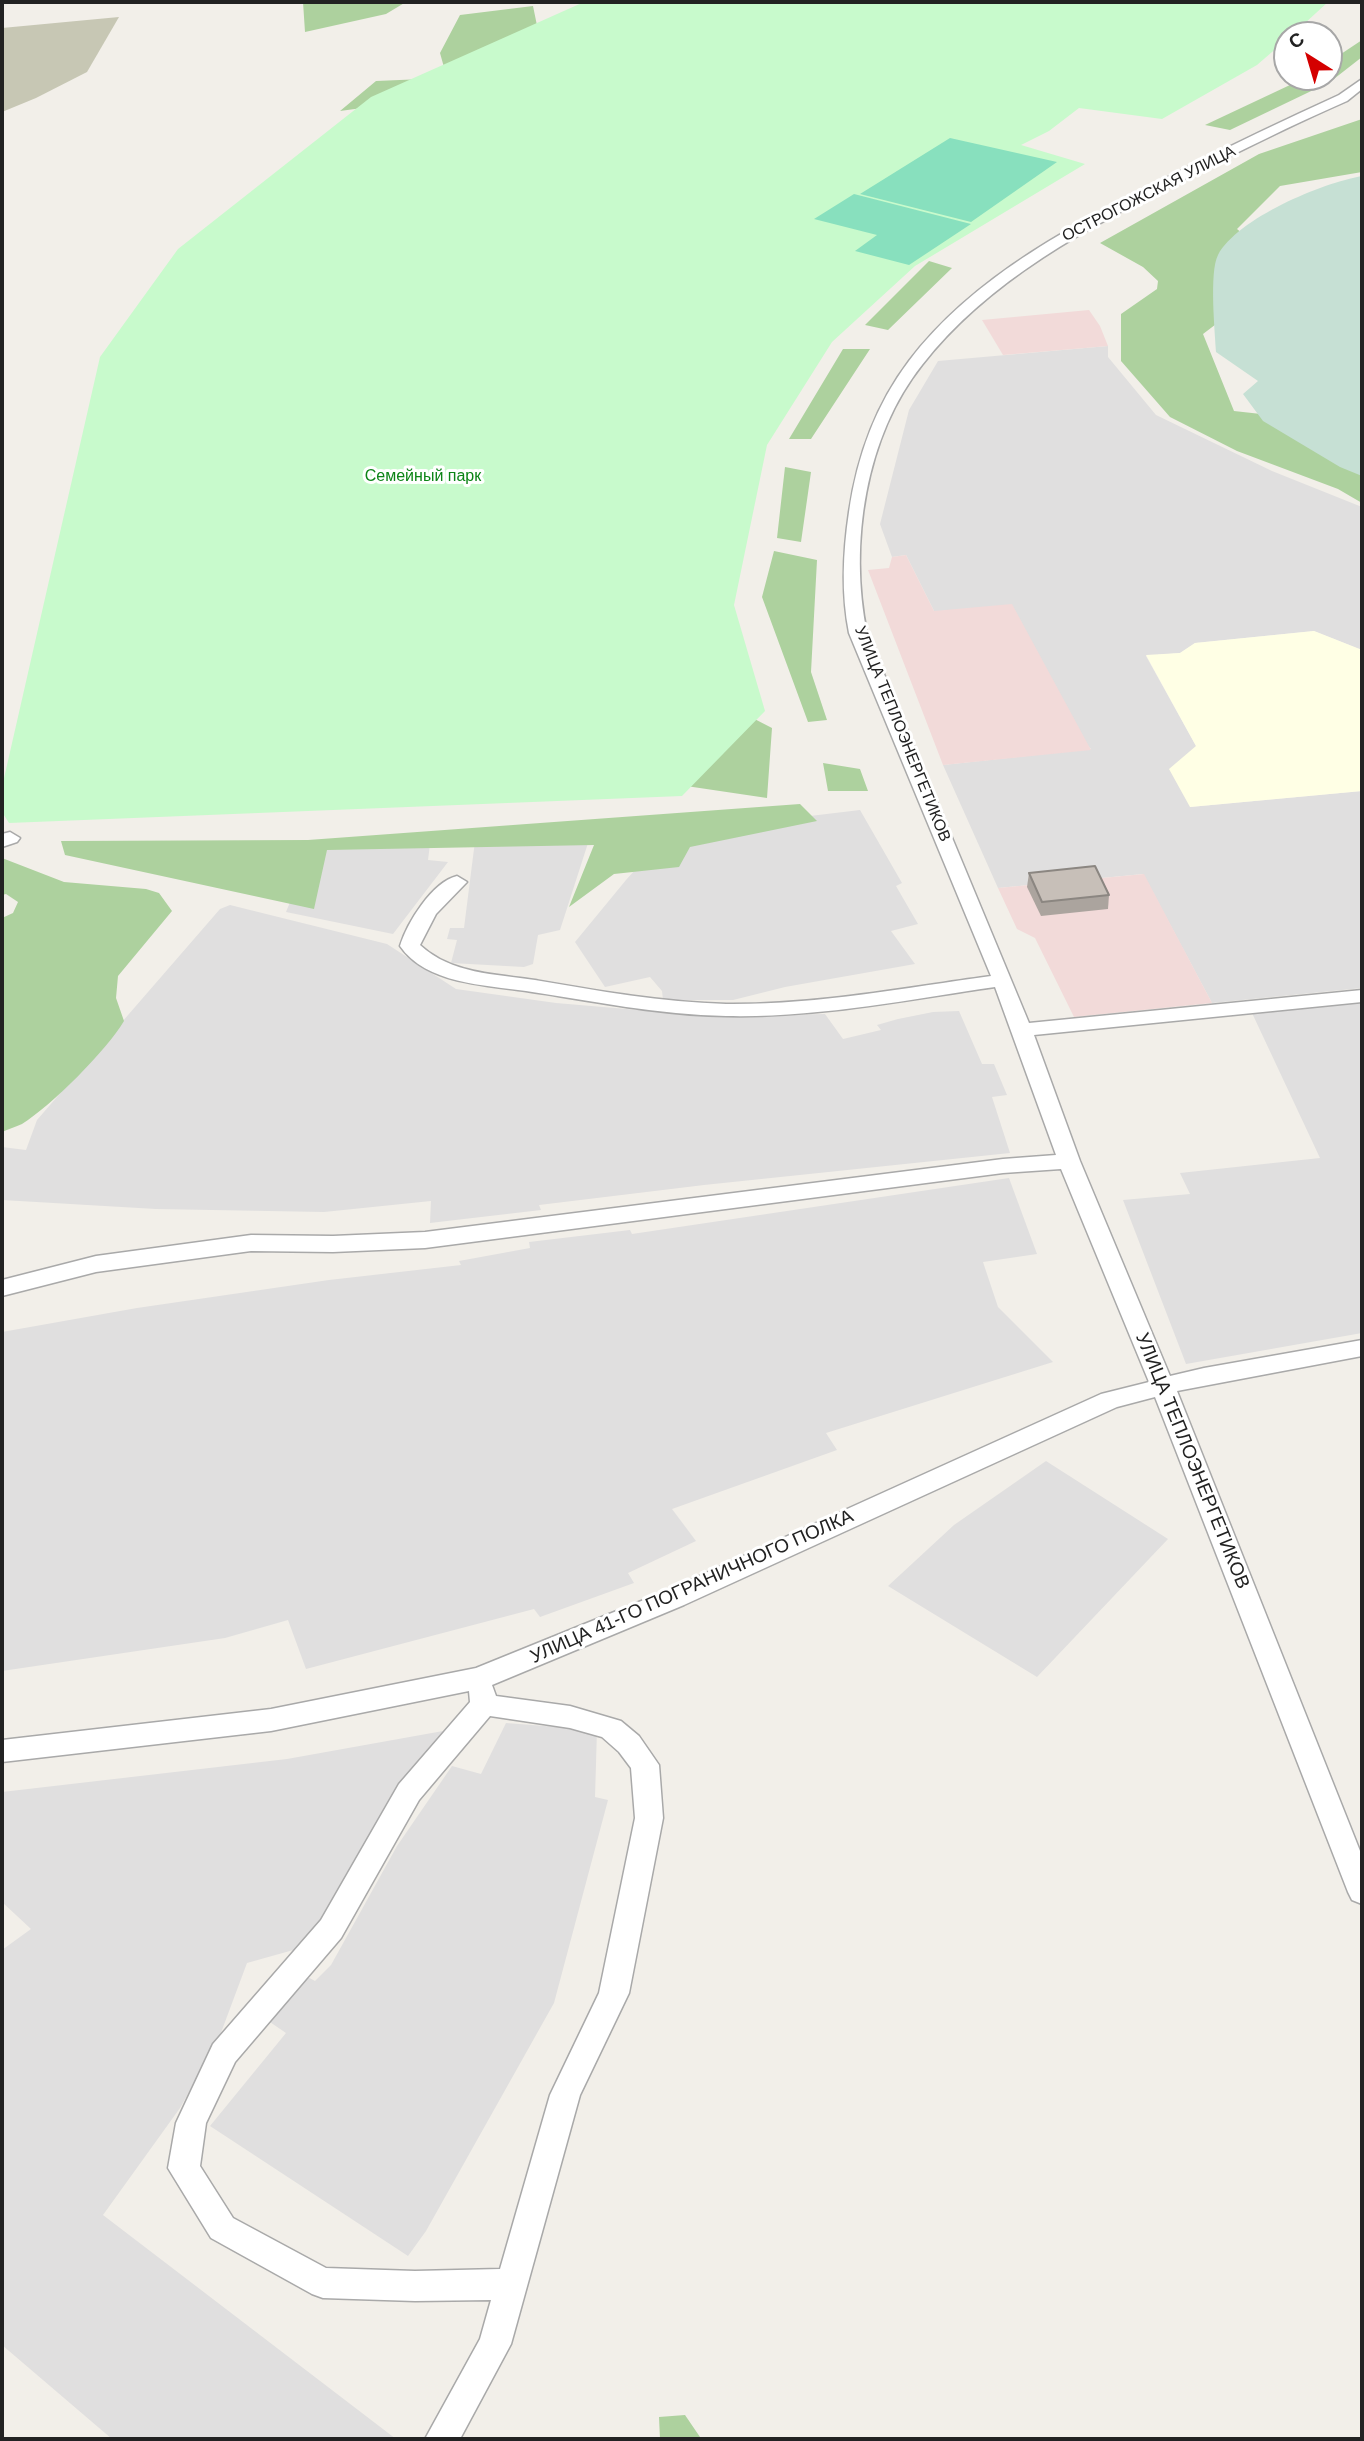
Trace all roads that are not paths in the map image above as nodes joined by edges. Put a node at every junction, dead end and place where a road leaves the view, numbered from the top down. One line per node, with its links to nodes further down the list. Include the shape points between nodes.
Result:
1 (1362, 83): 2 (street, ОСТРОГОЖСКАЯ УЛИЦА, via 1343,98 1080,227 1017,267)
2 (949, 325): 4 (street, УЛИЦА ТЕПЛОЭНЕРГЕТИКОВ, via 898,385 882,414 859,488 850,598 858,633)
3 (457, 882): 4 (street, via 414,929 410,946 419,957 476,978 656,1007 729,1010 805,1007)
4 (1003, 980): 6 (street, УЛИЦА ТЕПЛОЭНЕРГЕТИКОВ)
5 (1362, 996): 6 (street)
6 (1023, 1030): 7 (street, УЛИЦА ТЕПЛОЭНЕРГЕТИКОВ)
7 (1069, 1160): 8 (street, via 425,1240 251,1243 96,1264); 10 (street, УЛИЦА ТЕПЛОЭНЕРГЕТИКОВ)
8 (2, 1288)
9 (1362, 1348): 10 (street, УЛИЦА 41-ГО ПОГРАНИЧНОГО ПОЛКА)
10 (1162, 1385): 11 (street, УЛИЦА 41-ГО ПОГРАНИЧНОГО ПОЛКА, via 1110,1400); 13 (street, УЛИЦА ТЕПЛОЭНЕРГЕТИКОВ)
11 (482, 1691): 12 (street, УЛИЦА 41-ГО ПОГРАНИЧНОГО ПОЛКА); 14 (street, via 611,1729 645,1765 649,1818 614,1993 565,2095); 14 (street, via 409,1792 331,1928 224,2053 191,2123 184,2168 222,2228 323,2283)
12 (2, 1751)
13 (1362, 1892)
14 (512, 2284): 15 (street, via 495,2344)
15 (442, 2439)

